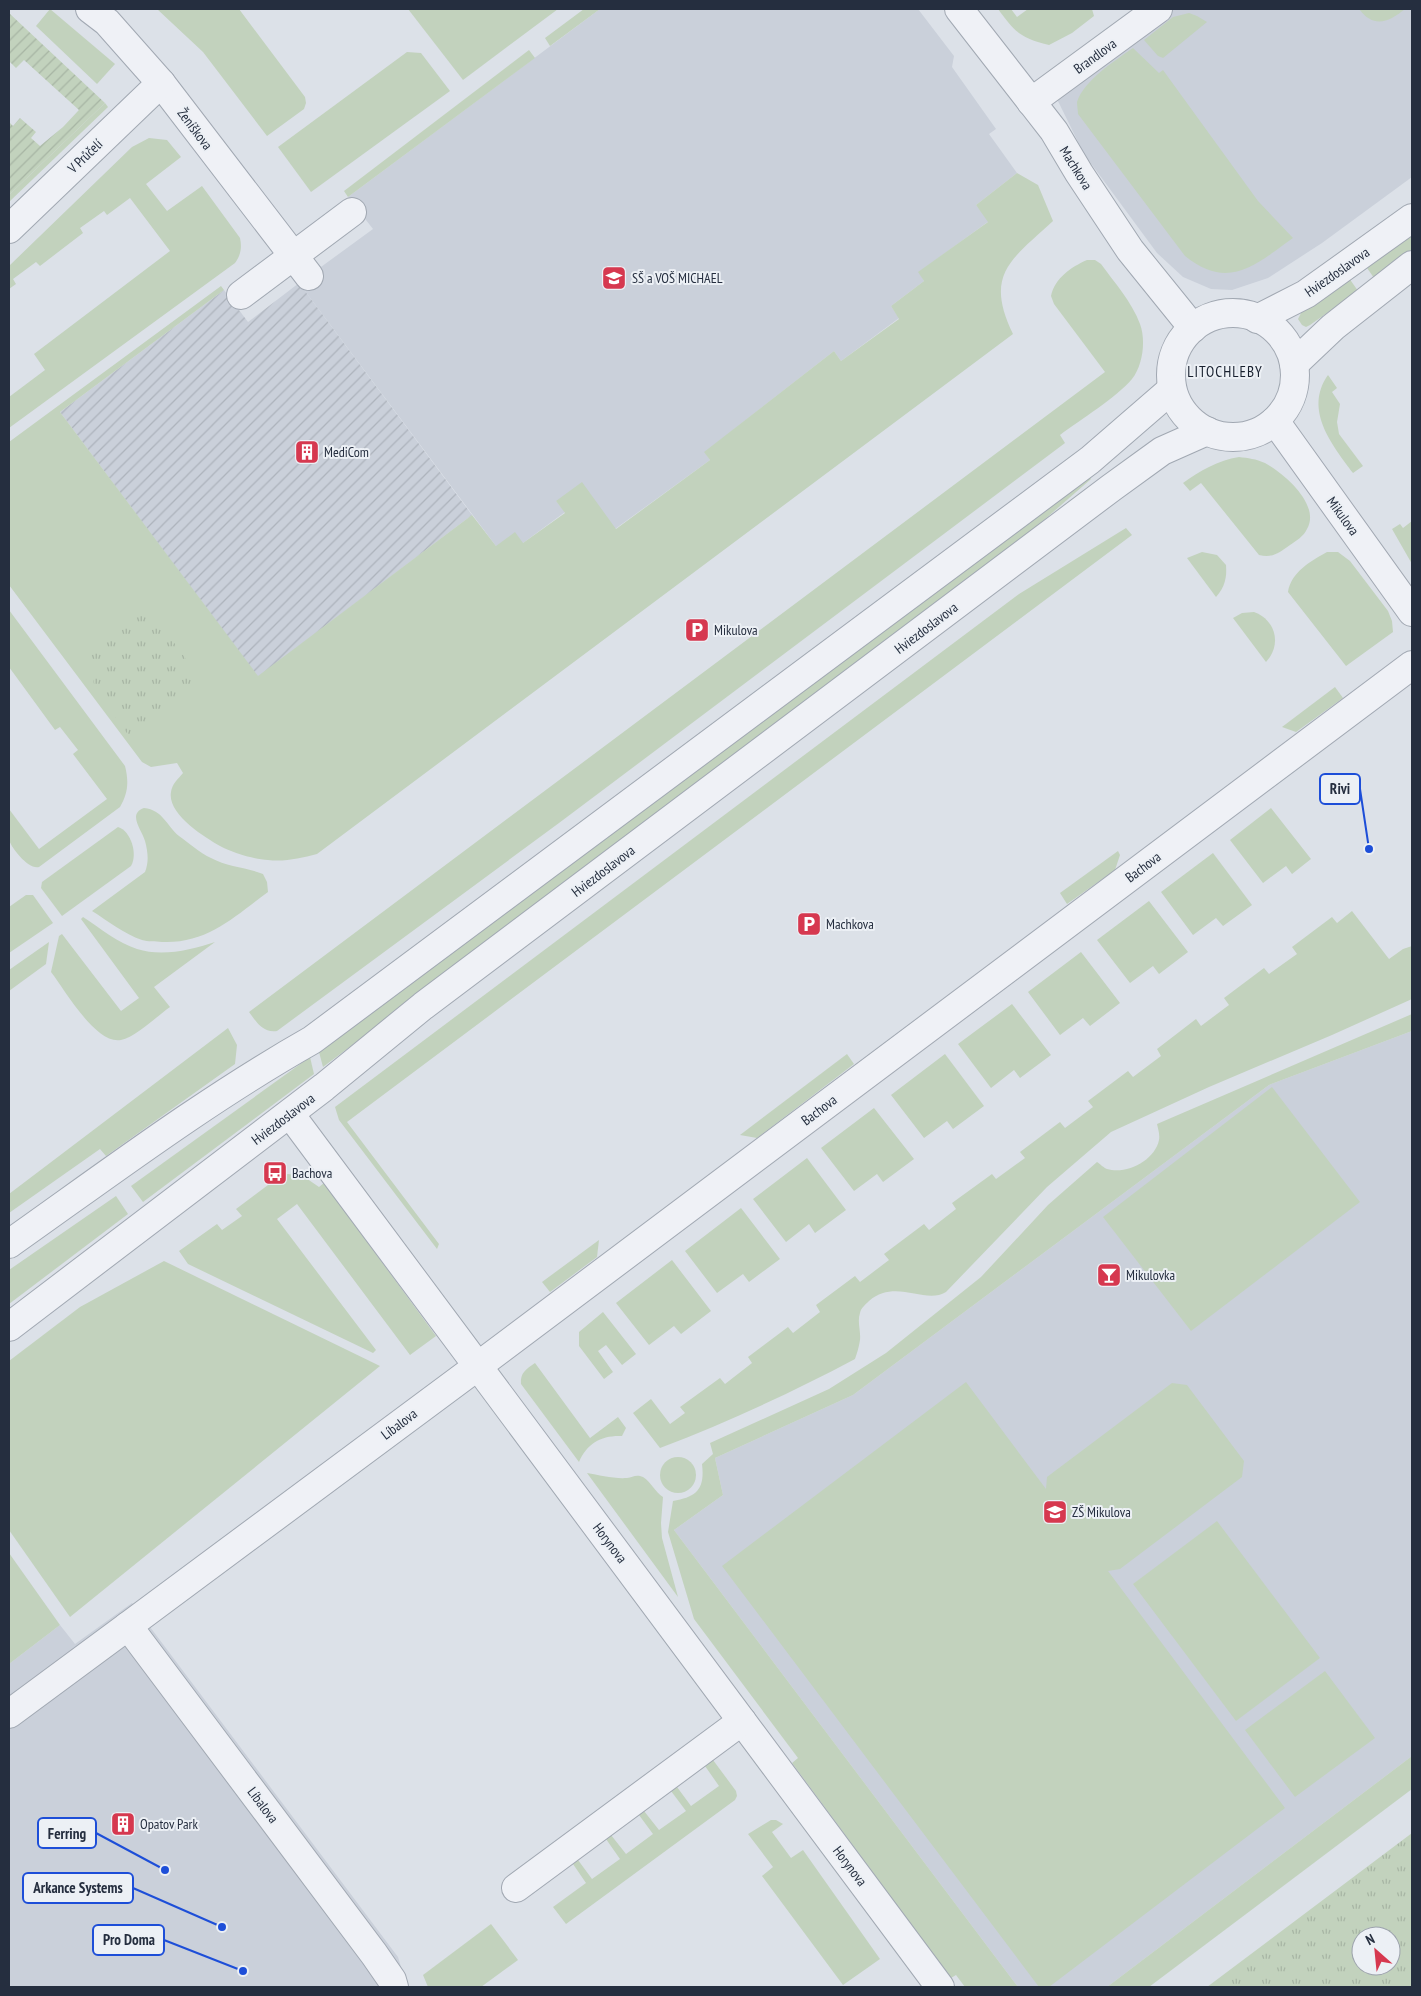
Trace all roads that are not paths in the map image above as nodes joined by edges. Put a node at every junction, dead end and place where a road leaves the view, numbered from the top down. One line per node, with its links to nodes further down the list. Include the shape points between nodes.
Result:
1 (90, 9): 4 (street, Ženíškova, via 107,22)
2 (958, 9): 5 (street, Machkova)
3 (1158, 9): 5 (street, Brandlova)
4 (161, 83): 8 (street, V Průčelí); 10 (street, Ženíškova)
5 (1031, 102): 13 (street, Machkova, via 1054,131 1130,250)
6 (352, 212): 10 (street)
7 (1412, 218): 12 (street, Hviezdoslavova, via 1306,294)
8 (9, 229)
9 (1412, 264): 14 (street, via 1333,327)
10 (301, 266): 11 (street)
11 (240, 295)
12 (1257, 319): 13 (street, via 1229,314 1210,318); 14 (street, via 1281,337)
13 (1193, 328): 15 (street, via 1174,356)
14 (1294, 364): 16 (street, via 1291,395)
15 (1172, 389): 17 (street, via 1185,414); 21 (street, via 1090,460 312,1040 269,1064 161,1136)
16 (1275, 421): 17 (street, via 1253,434 1241,436 1230,437); 18 (street, Mikulova)
17 (1207, 431): 20 (street, Hviezdoslavova, via 1162,451 1111,488 431,1000)
18 (1412, 612)
19 (1412, 666): 23 (street, Bachova)
20 (290, 1114): 22 (street, Hviezdoslavova); 23 (street)
21 (9, 1244)
22 (9, 1327)
23 (478, 1366): 24 (street, Líbalova); 26 (street, Horynova)
24 (128, 1626): 25 (street, Líbalova); 28 (street, Líbalova, via 374,1954)
25 (9, 1714)
26 (742, 1721): 27 (street); 29 (street, Horynova)
27 (516, 1888)
28 (394, 1987)
29 (940, 1987)

